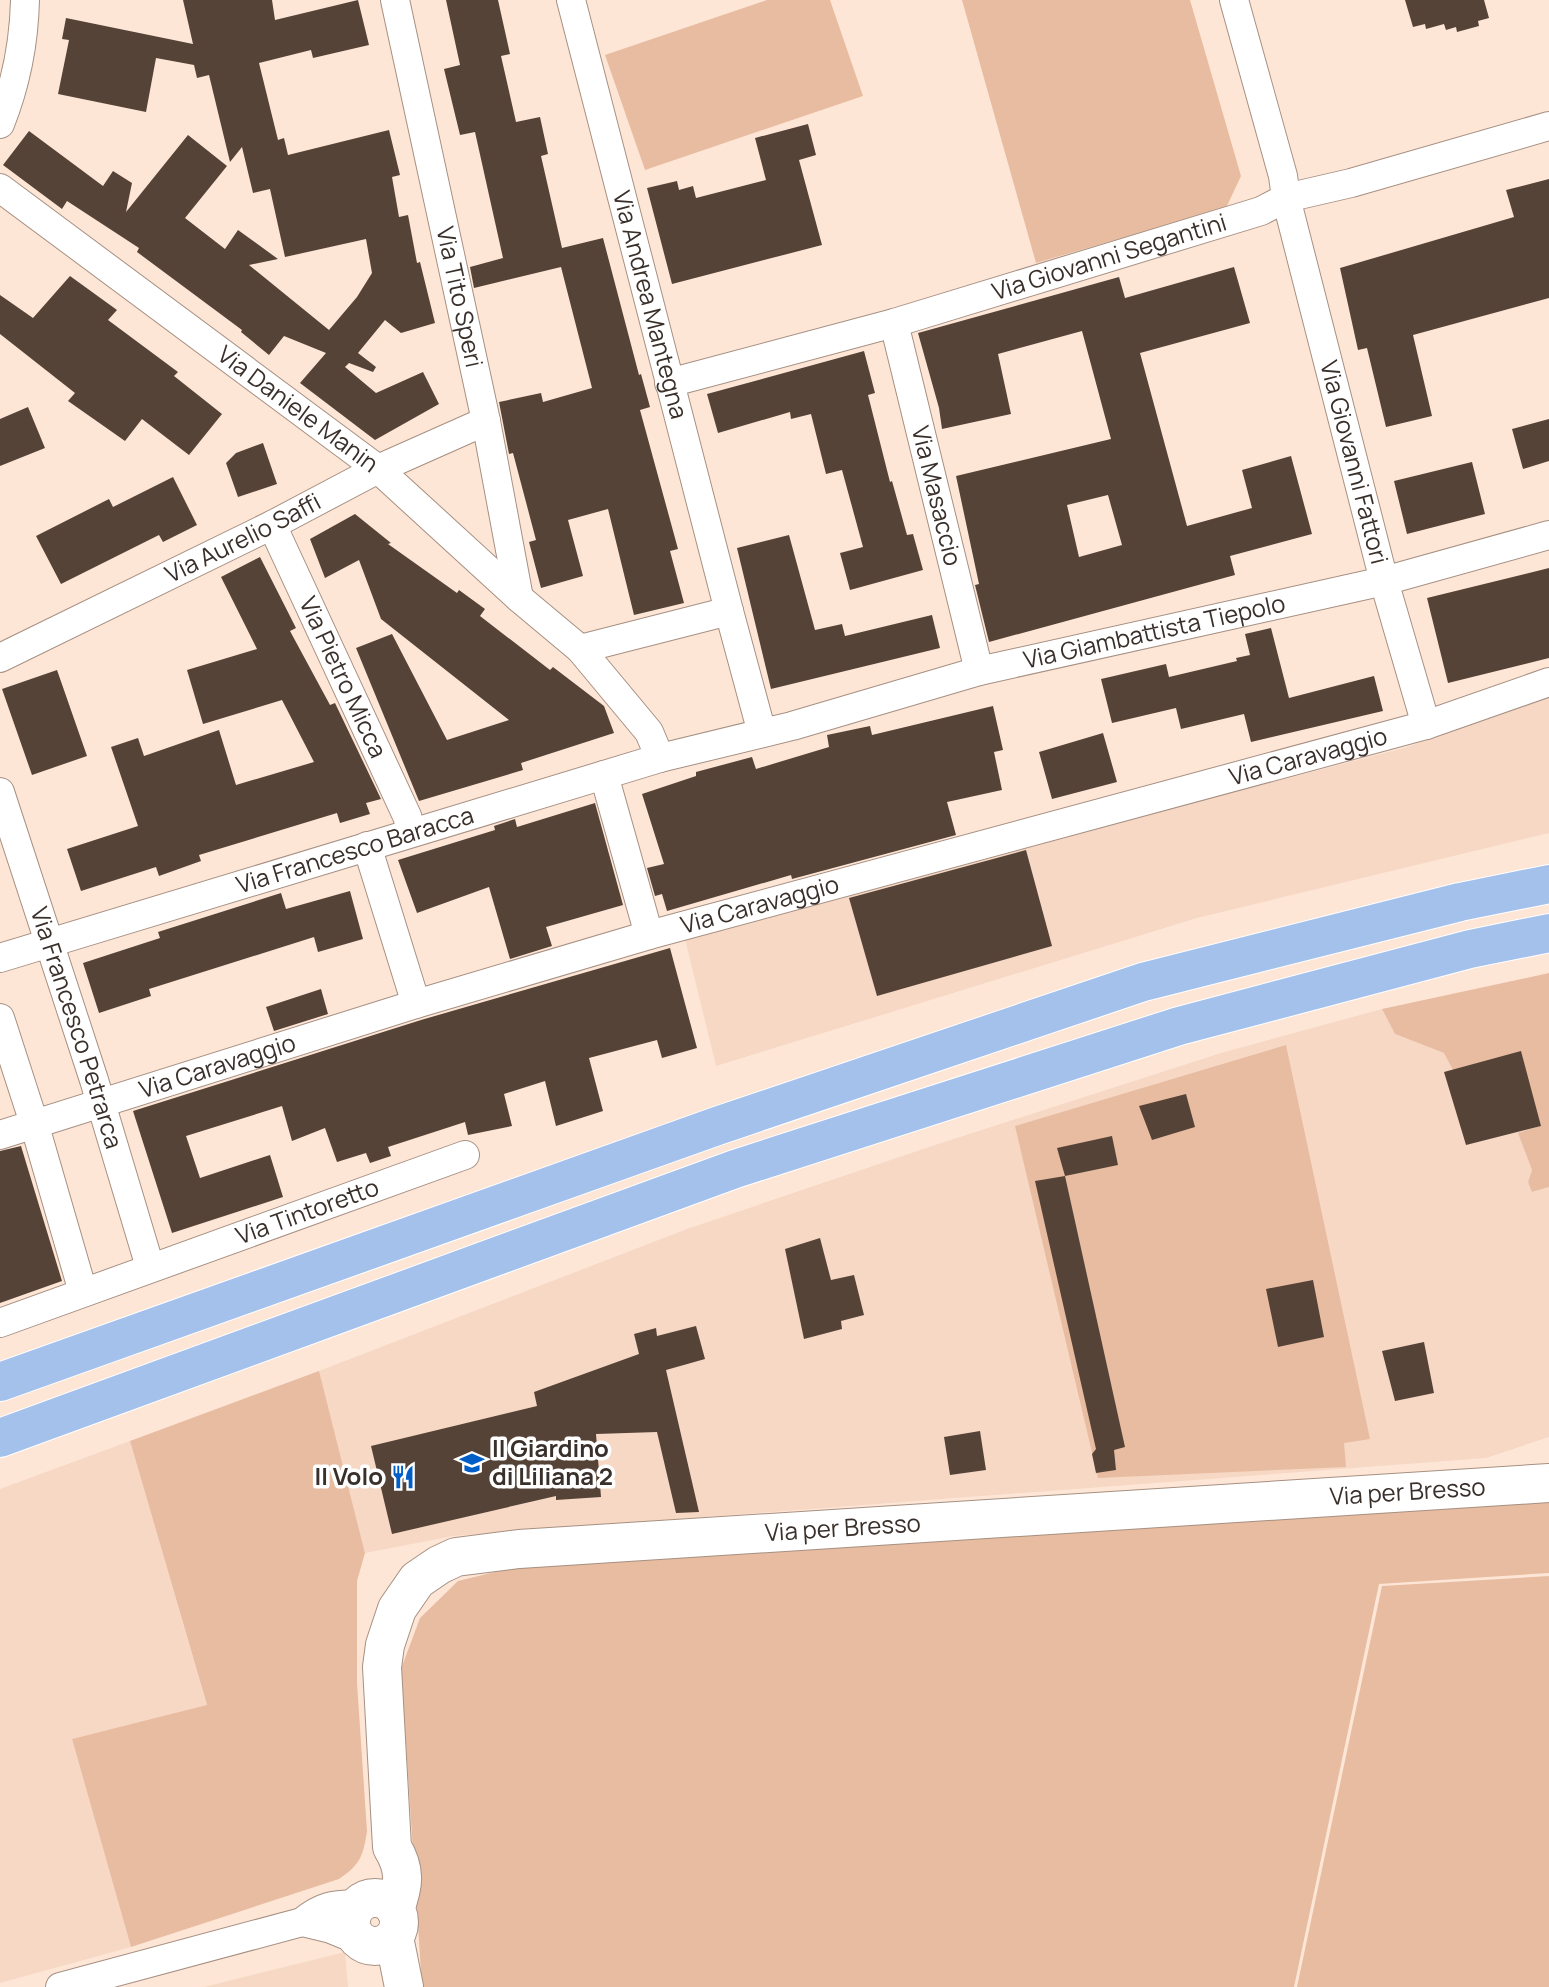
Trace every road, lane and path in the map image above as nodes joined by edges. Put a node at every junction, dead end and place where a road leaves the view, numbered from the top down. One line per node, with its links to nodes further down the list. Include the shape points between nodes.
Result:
1 (25, 0): 5 (street, via 19,64)
2 (395, 0): 11 (street, Via Tito Speri)
3 (570, 0): 10 (street, Via Andrea Mantegna)
4 (1234, 0): 8 (street, Via Giovanni Fattori)
5 (0, 124)
6 (1549, 126): 8 (street, Via Giovanni Segantini)
7 (0, 188): 12 (street, Via Daniele Manin)
8 (1286, 198): 9 (street, Via Giovanni Segantini, via 1261,211); 15 (street, Via Giovanni Fattori)
9 (894, 323): 10 (street, Via Giovanni Segantini); 20 (street, Via Masaccio)
10 (669, 383): 17 (street, Via Andrea Mantegna)
11 (486, 421): 12 (street, Via Aurelio Saffi); 16 (street, Via Tito Speri)
12 (378, 469): 13 (street, Via Aurelio Saffi); 16 (street, Via Daniele Manin)
13 (272, 525): 19 (street, Via Aurelio Saffi); 27 (street, Via Pietro Micca)
14 (1549, 535): 15 (street, Via Giambattista Tiepolo)
15 (1384, 581): 20 (street, Via Giambattista Tiepolo); 22 (street, Via Giovanni Fattori)
16 (519, 598): 18 (street, Via Daniele Manin)
17 (729, 611): 18 (street); 23 (street, Via Andrea Mantegna)
18 (580, 649): 24 (street, Via Daniele Manin, via 649,732)
19 (0, 658)
20 (979, 671): 23 (street, Via Giambattista Tiepolo)
21 (1549, 682): 22 (street, Via Caravaggio)
22 (1426, 725): 31 (street, Via Caravaggio)
23 (762, 733): 24 (street, Via Giambattista Tiepolo)
24 (660, 758): 25 (street, Via Francesco Baracca)
25 (604, 775): 27 (street, Via Francesco Baracca); 31 (street)
26 (0, 792): 32 (street, Via Francesco Petrarca)
27 (412, 832): 28 (street, Via Francesco Baracca)
28 (367, 846): 32 (street, Via Francesco Baracca); 34 (street)
29 (1549, 884): 43 (highway, via 1143,982 704,1130)
30 (1549, 933): 44 (highway, via 1470,949 1179,1026 735,1169)
31 (649, 935): 34 (street, Via Caravaggio)
32 (50, 943): 33 (street, Via Francesco Baracca); 36 (street, Via Francesco Petrarca)
33 (0, 958)
34 (416, 1004): 36 (street, Via Caravaggio)
35 (0, 1018): 37 (street)
36 (101, 1102): 37 (street, Via Caravaggio); 40 (street, Via Francesco Petrarca)
37 (34, 1123): 38 (street, Via Caravaggio); 41 (street)
38 (0, 1135)
39 (465, 1155): 40 (street, Via Tintoretto)
40 (150, 1267): 41 (street, Via Tintoretto)
41 (83, 1292): 42 (street, Via Tintoretto)
42 (0, 1323)
43 (0, 1382)
44 (0, 1438)
45 (1549, 1471): 47 (street)
46 (1549, 1483): 47 (street, Via per Bresso)
47 (1482, 1487): 48 (street, Via per Bresso, via 519,1549 456,1557 417,1580 397,1609 385,1645 382,1677 392,1847 377,1875)
48 (373, 1922): 49 (street, via 336,1905 317,1910 302,1922); 50 (street); 51 (street)
49 (60, 1987)
50 (379, 1987)
51 (404, 1987)

